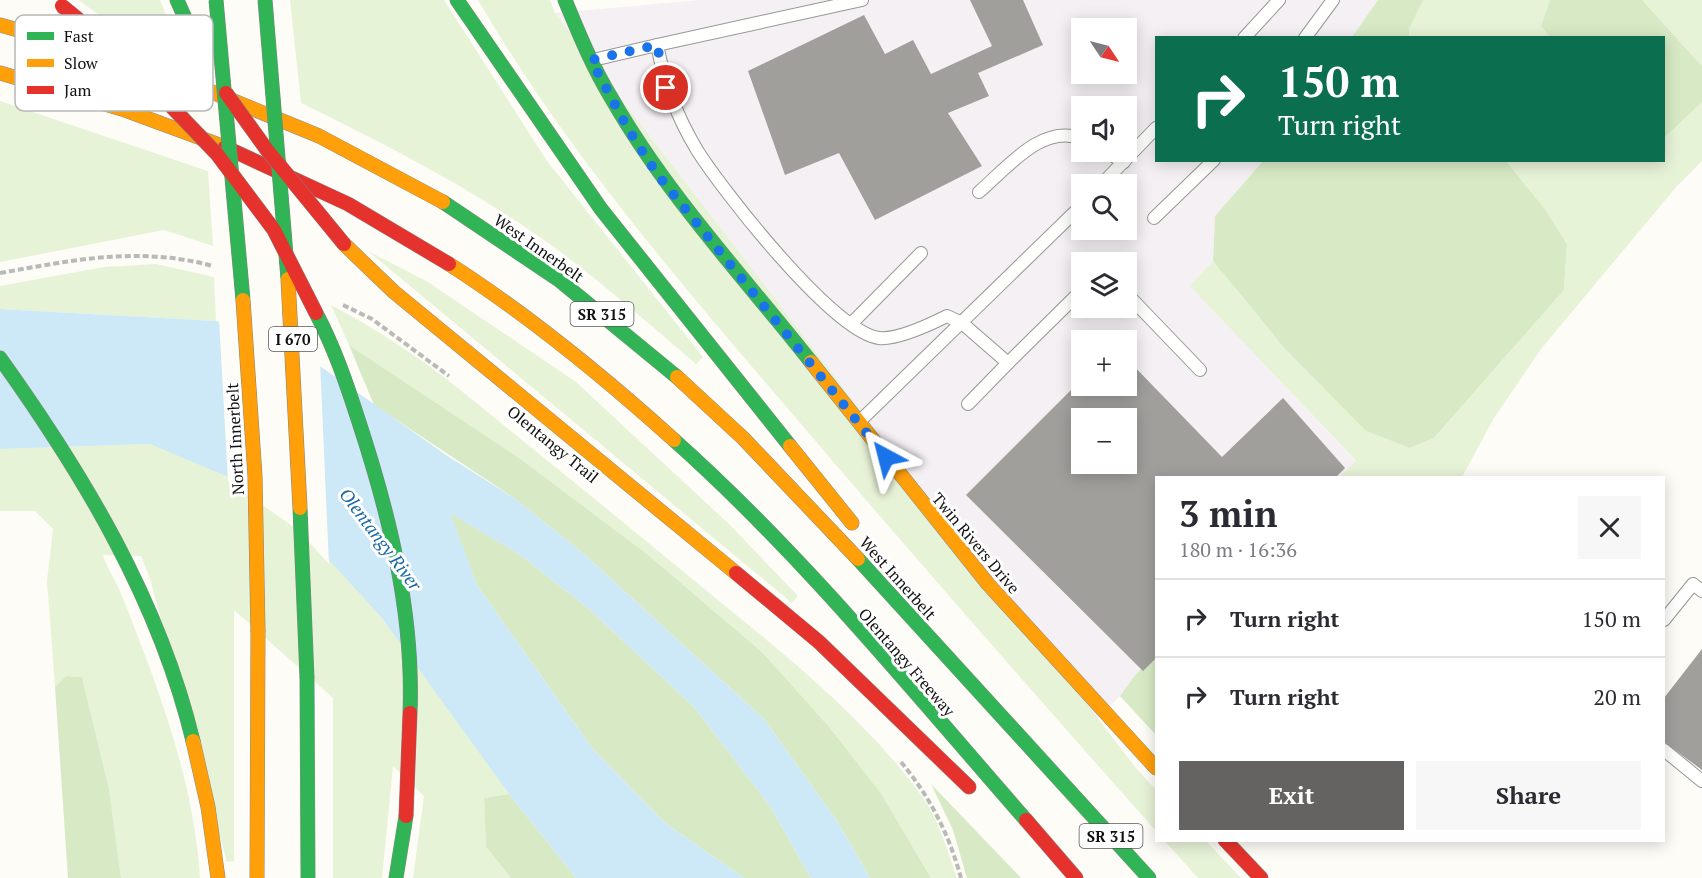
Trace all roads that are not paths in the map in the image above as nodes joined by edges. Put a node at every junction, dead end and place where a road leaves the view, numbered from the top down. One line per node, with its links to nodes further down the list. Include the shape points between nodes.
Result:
1 (177, 0): 11 (main road, bridge)
2 (216, 0): 55 (main road, North Innerbelt / I 670, bridge, via 255,476)
3 (265, 0): 56 (main road, I 670, bridge, via 292,331 307,678)
4 (458, 0): 43 (main road, via 602,209)
5 (565, 0): 17 (main road, Twin Rivers Drive)
6 (862, 0): 16 (lane)
7 (1333, 0): 15 (lane)
8 (1277, 1): 14 (lane)
9 (57, 3): 10 (main road, bridge)
10 (72, 15)
11 (184, 15)
12 (0, 25): 13 (main road, West Innerbelt / SR 315)
13 (15, 29)
14 (1246, 36)
15 (1306, 36)
16 (657, 45): 17 (lane); 37 (lane, via 666,88 697,149 729,196 796,276)
17 (591, 60): 42 (main road, Twin Rivers Drive, via 657,174)
18 (213, 71): 51 (main road, bridge, via 267,150 344,244 394,292 819,642)
19 (0, 74): 20 (main road, Olentangy Freeway / SR 315)
20 (15, 78)
21 (213, 92): 50 (main road, West Innerbelt / SR 315, via 319,136 438,199 559,280 649,352 743,438 848,547)
22 (126, 111): 59 (main road, Olentangy Freeway / SR 315, via 298,180 413,240 530,318 658,424 709,473 813,580)
23 (176, 111): 57 (main road, bridge, via 217,154 274,230 334,347 375,471 404,598 411,693 405,816)
24 (1155, 129): 26 (lane)
25 (1071, 135): 30 (lane, via 1053,135 1036,143)
26 (1137, 148)
27 (1124, 162): 29 (lane)
28 (1212, 162): 32 (lane)
29 (1112, 174)
30 (979, 192)
31 (1071, 217): 36 (lane)
32 (1154, 218)
33 (921, 253): 37 (lane)
34 (1071, 301): 39 (lane)
35 (1137, 304): 40 (lane)
36 (962, 323): 37 (lane, via 947,316 920,330 879,338); 39 (lane); 42 (lane)
37 (851, 324)
38 (0, 358): 54 (main road, via 81,475 128,563 163,646 197,758)
39 (1008, 363): 41 (lane)
40 (1200, 370)
41 (968, 404)
42 (859, 422): 48 (main road, Twin Rivers Drive, via 1041,646)
43 (863, 537)
44 (1702, 591): 46 (lane, via 1693,584)
45 (908, 592): 50 (main road)
46 (1665, 619)
47 (1665, 751): 49 (lane)
48 (1155, 767)
49 (1702, 781)
50 (1072, 795): 60 (main road, SR 315)
51 (982, 800)
52 (1016, 831): 58 (main road)
53 (1227, 842): 61 (main road)
54 (218, 878)
55 (257, 878)
56 (308, 878)
57 (396, 878)
58 (1068, 878)
59 (1076, 878)
60 (1149, 878)
61 (1262, 878)

